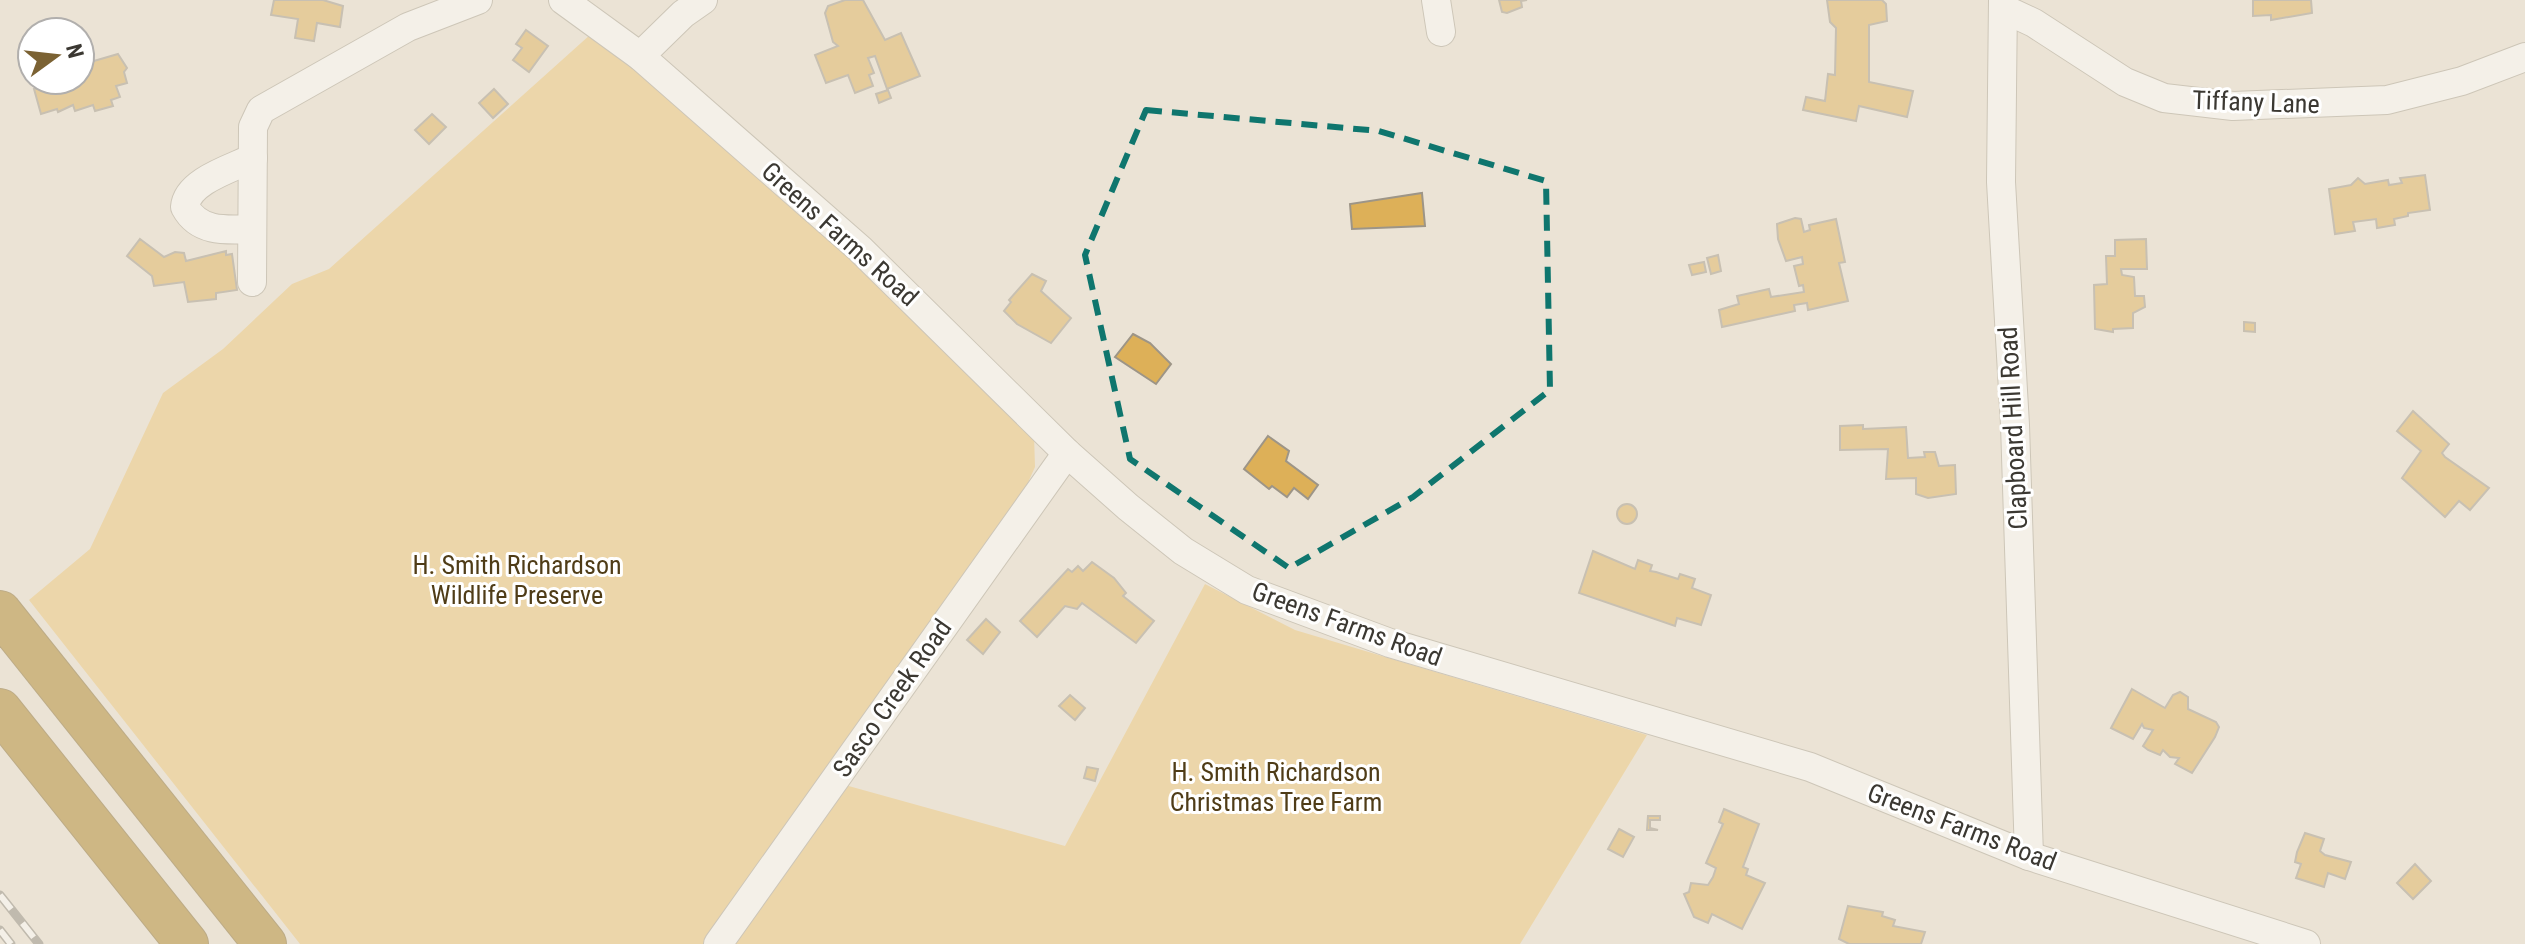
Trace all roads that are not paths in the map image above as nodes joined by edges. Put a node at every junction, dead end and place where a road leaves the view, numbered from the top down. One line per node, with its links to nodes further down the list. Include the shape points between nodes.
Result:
1 (478, 0): 9 (street, via 408,27 273,101 255,118)
2 (563, 0): 7 (street, Greens Farms Road)
3 (703, 0): 7 (street)
4 (1436, 0): 6 (street)
5 (2004, 4): 8 (street, Tiffany Lane, via 2125,82 2164,98 2233,106 2387,100 2462,81); 15 (street, Clapboard Hill Road, via 2001,182)
6 (1441, 32)
7 (640, 56): 12 (street, Greens Farms Road, via 860,249)
8 (2525, 57)
9 (253, 158): 10 (street); 10 (street, via 198,186 185,207 202,225)
10 (252, 229): 11 (street)
11 (252, 282)
12 (1067, 453): 15 (street, Greens Farms Road, via 1183,551 1247,590 1390,643 1810,767); 18 (street, Sasco Creek Road)
13 (0, 612): 17 (highway)
14 (0, 710): 16 (highway)
15 (2029, 856): 19 (street, Greens Farms Road)
16 (187, 944)
17 (265, 944)
18 (718, 944)
19 (2306, 944)

